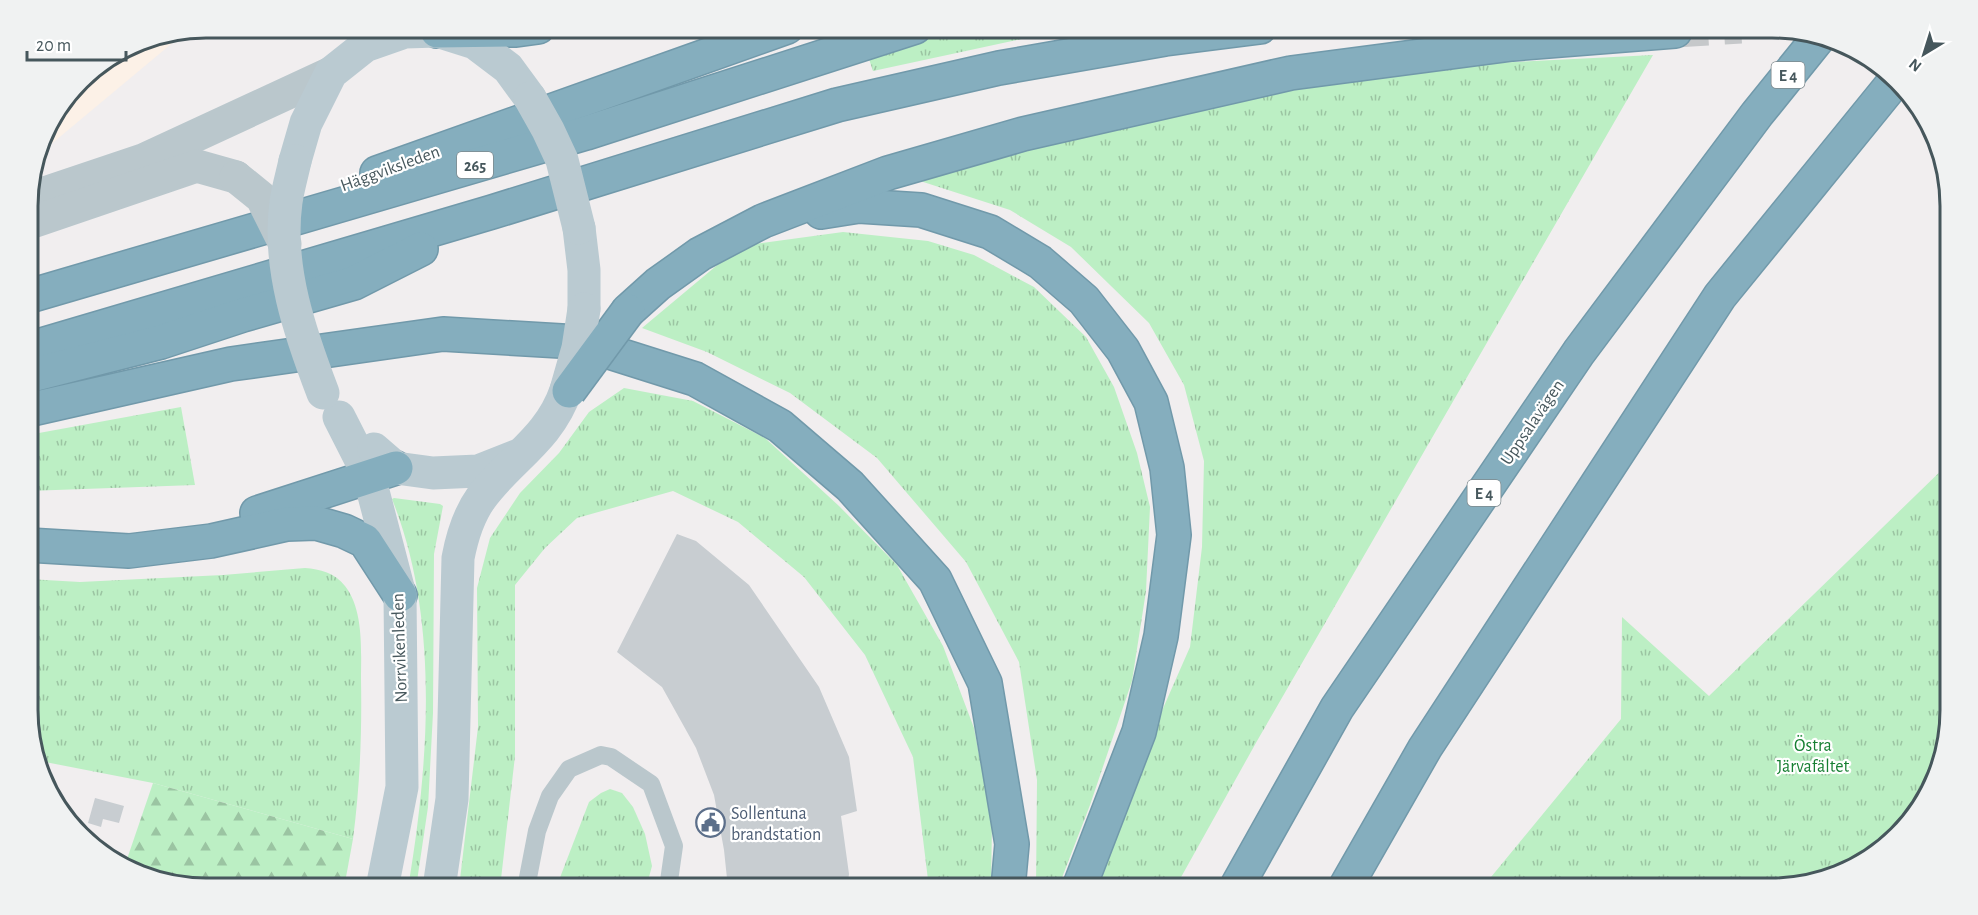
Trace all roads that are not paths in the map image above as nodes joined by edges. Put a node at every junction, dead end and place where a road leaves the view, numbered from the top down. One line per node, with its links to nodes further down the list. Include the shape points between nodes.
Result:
1 (388, 38): 8 (main road, via 365,46)
2 (459, 38): 21 (main road, bridge, via 475,43 508,68 530,98 562,160 579,228 584,270 584,309)
3 (756, 38): 16 (highway, Häggviksleden / 265)
4 (881, 38): 17 (highway, 265, via 586,133)
5 (1173, 38): 12 (highway, via 999,68 837,105)
6 (1594, 38): 14 (highway, via 1291,73 1023,134 888,173)
7 (1815, 43): 29 (highway, Uppsalavägen / E 4, via 1579,352 1337,708)
8 (331, 73): 11 (street, via 143,160); 15 (main road, Norrvikenleden, bridge, via 306,123 295,161 286,203)
9 (1890, 86): 18 (highway)
10 (1903, 100): 18 (highway)
11 (38, 195)
12 (492, 213): 19 (highway); 20 (highway, via 354,283 161,342)
13 (38, 220): 15 (street, bridge, via 197,166 236,177 262,198)
14 (763, 221): 21 (highway, bridge, via 700,254 658,284 628,311); 28 (highway, via 859,206 921,210 990,232 1040,262 1084,300 1123,350 1151,402 1167,468 1174,535 1161,636 1139,732)
15 (285, 244): 24 (main road, Norrvikenleden, bridge, via 292,299 305,346 331,405)
16 (38, 292)
17 (38, 293)
18 (1720, 296): 30 (highway, via 1425,748)
19 (38, 347)
20 (38, 373)
21 (566, 394): 23 (main road, via 544,431)
22 (38, 408): 27 (highway, via 231,364 443,334 578,342 695,379 780,426 850,486 935,580 986,683 1012,844)
23 (522, 454): 24 (main road, via 478,471); 32 (main road, via 481,498 464,531 458,558 452,799)
24 (382, 472): 25 (highway, via 212,528 129,542); 26 (main road, Norrvikenleden)
25 (40, 546): 26 (highway, via 129,551 211,541 287,524 316,523 365,541)
26 (400, 595): 31 (main road, Norrvikenleden, via 402,788)
27 (1009, 877)
28 (1083, 877)
29 (1242, 877)
30 (1351, 877)
31 (384, 878)
32 (440, 878)
33 (528, 878): 34 (lane, via 537,831 550,796 569,769 601,755 651,784 674,846)
34 (669, 878)

